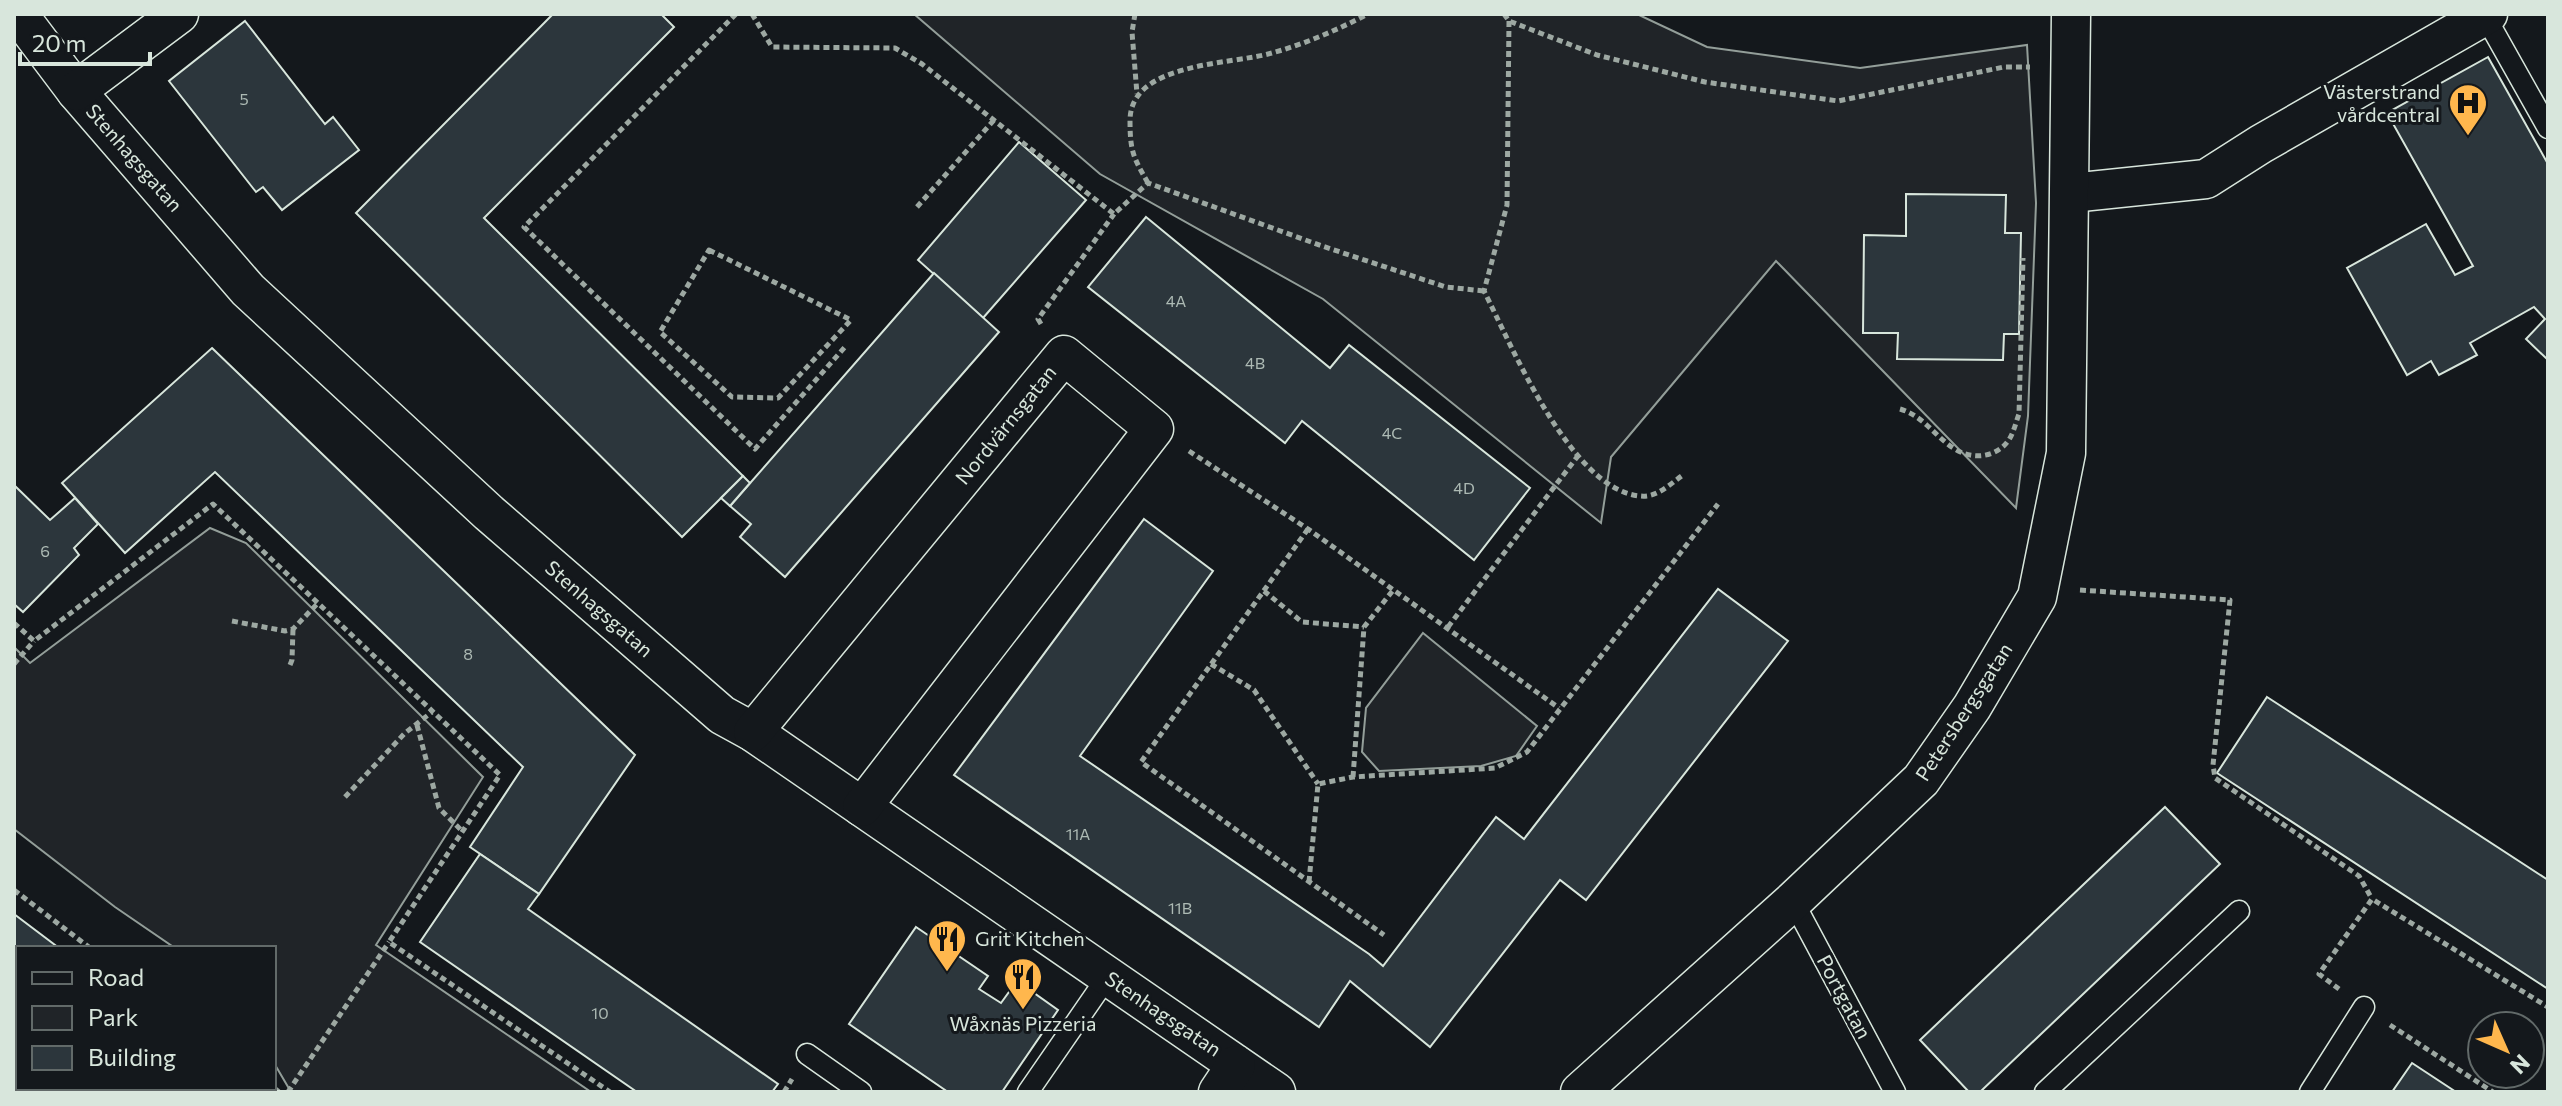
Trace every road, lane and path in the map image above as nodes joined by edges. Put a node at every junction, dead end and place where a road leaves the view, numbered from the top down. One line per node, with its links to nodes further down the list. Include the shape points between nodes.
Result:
1 (18, 14): 12 (street, Stenhagsgatan)
2 (179, 14): 12 (street)
3 (736, 14): 23 (path, via 524,227 755,449)
4 (752, 14): 14 (path, via 772,47 895,48)
5 (1135, 14): 13 (path)
6 (1368, 14): 13 (path, via 1271,54 1196,67 1150,82)
7 (1504, 14): 10 (path)
8 (2071, 14): 11 (street, Petersbergsgatan)
9 (2486, 15): 15 (lane); 17 (street, via 2206,179)
10 (1509, 21): 11 (path, via 1597,55 1705,82 1838,101 2004,67); 21 (path, via 1507,205)
11 (2071, 68): 17 (street, Petersbergsgatan)
12 (76, 91): 47 (street, Stenhagsgatan, via 248,290 489,513 722,715)
13 (1137, 94): 16 (path, via 1130,106 1130,148)
14 (994, 120): 18 (path); 19 (path)
15 (2548, 128)
16 (1148, 183): 19 (path); 21 (path, via 1446,287)
17 (2071, 193): 56 (street, Petersbergsgatan, via 2066,453 2037,597 1921,780)
18 (917, 207)
19 (1114, 214): 24 (path, via 1038,319)
20 (2023, 258): 25 (path, via 2019,414 2010,439 1986,455 1969,455)
21 (1484, 291): 27 (path, via 1538,397)
22 (660, 332): 22 (path, via 709,250 851,320 778,398 732,397)
23 (845, 347)
24 (1064, 355): 26 (street, Nordvärnsgatan); 47 (street, Nordvärnsgatan)
25 (1900, 409)
26 (1154, 429): 30 (path); 51 (street)
27 (1577, 457): 28 (path, via 1591,472 1639,496 1656,495); 38 (path)
28 (1683, 475)
29 (1718, 504): 44 (path)
30 (1308, 529): 31 (path); 33 (path)
31 (1394, 589): 37 (path); 38 (path)
32 (2071, 590): 55 (path, via 2230,600 2215,778 2359,876)
33 (1263, 591): 37 (path, via 1302,622); 42 (path)
34 (318, 603): 39 (path); 40 (path, via 213,504); 45 (path)
35 (232, 621): 39 (path)
36 (14, 623): 40 (path)
37 (1364, 627): 48 (path)
38 (1448, 627): 44 (path)
39 (293, 629): 43 (path)
40 (34, 641): 41 (path)
41 (14, 664)
42 (1211, 664): 49 (path, via 1254,690); 53 (path, via 1141,762)
43 (290, 665)
44 (1559, 708): 48 (path, via 1527,752 1495,768)
45 (432, 712): 46 (path); 52 (path, via 500,775)
46 (417, 725): 50 (path); 52 (path, via 439,808)
47 (753, 732): 51 (street, Stenhagsgatan)
48 (1353, 777): 49 (path)
49 (1318, 784): 53 (path)
50 (345, 797)
51 (862, 807): 61 (street, Stenhagsgatan)
52 (462, 831): 59 (path)
53 (1309, 882): 58 (path)
54 (14, 890): 60 (path)
55 (2372, 899): 62 (path, via 2319,974); 63 (path)
56 (1793, 901): 71 (street, Petersbergsgatan); 72 (lane, Portgatan)
57 (2239, 911): 73 (lane)
58 (1384, 935)
59 (389, 942): 66 (path); 67 (path)
60 (87, 946)
61 (1108, 976): 65 (street, Stenhagsgatan); 69 (lane)
62 (2364, 1007): 74 (lane); 75 (path)
63 (2548, 1007)
64 (807, 1054): 68 (lane)
65 (1227, 1078): 70 (street, Stenhagsgatan)
66 (288, 1092)
67 (610, 1092)
68 (861, 1092)
69 (1028, 1092)
70 (1276, 1092)
71 (1580, 1092)
72 (1895, 1092)
73 (2045, 1092)
74 (2310, 1092)
75 (2493, 1092)

